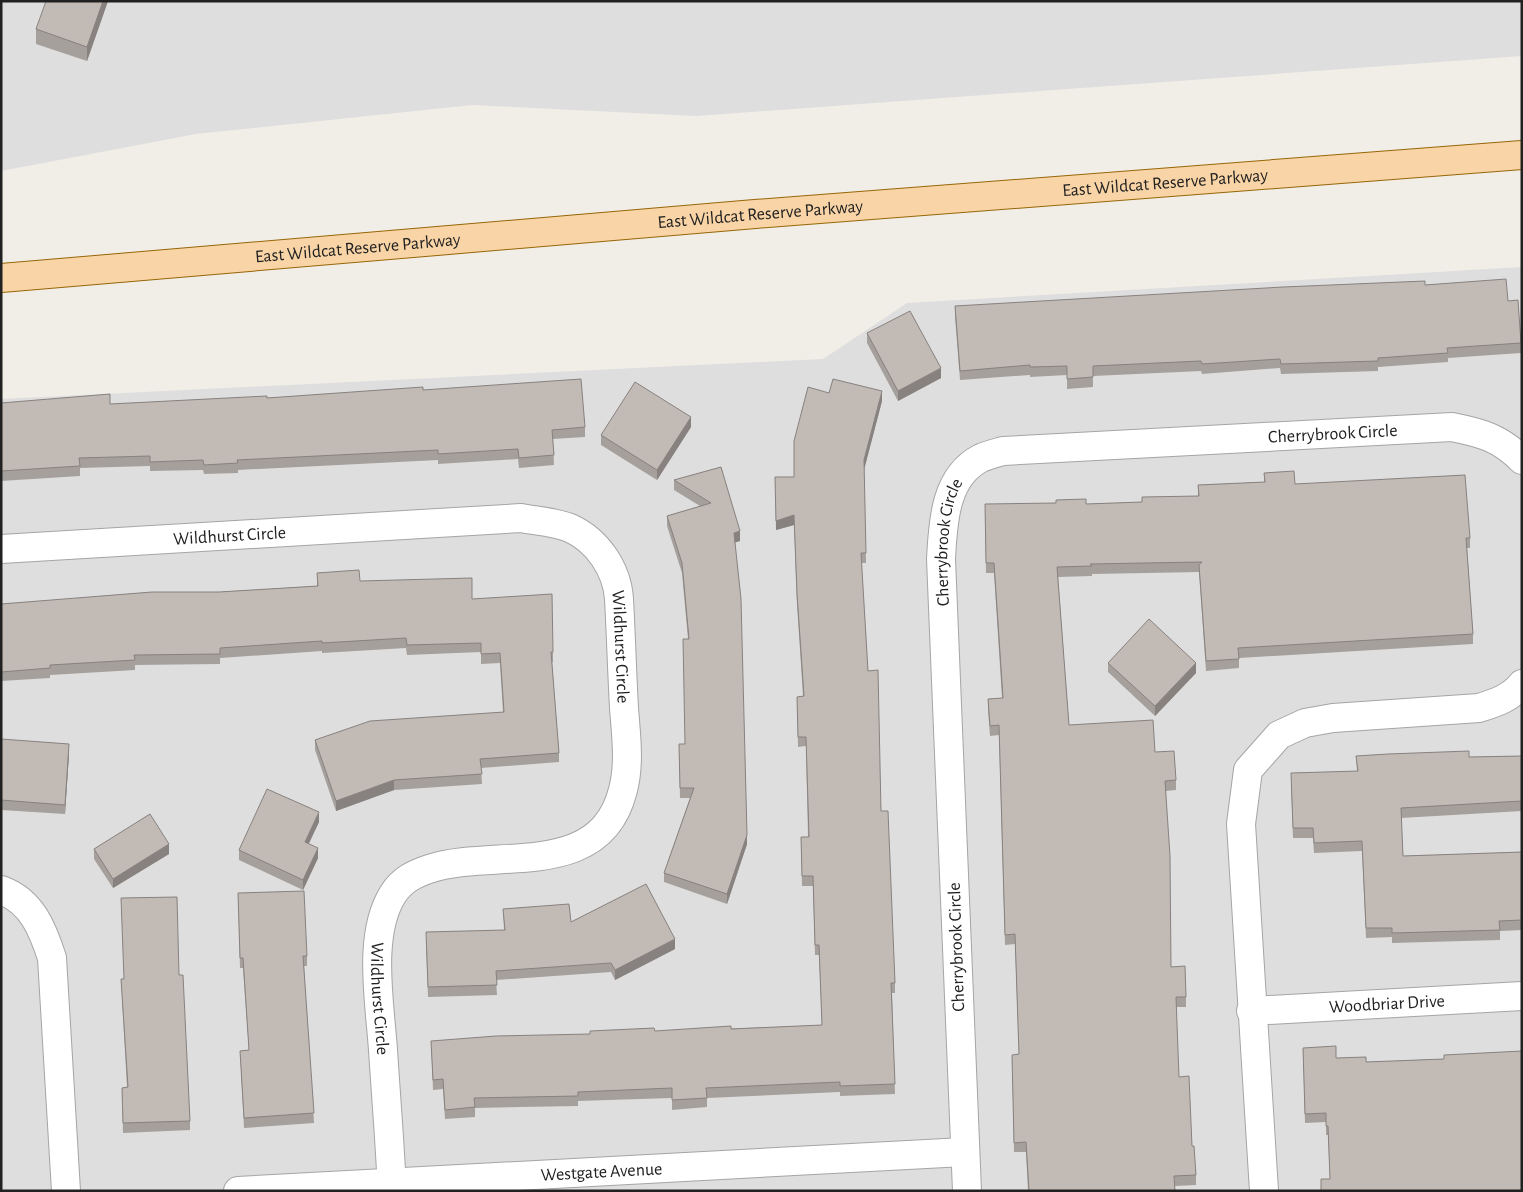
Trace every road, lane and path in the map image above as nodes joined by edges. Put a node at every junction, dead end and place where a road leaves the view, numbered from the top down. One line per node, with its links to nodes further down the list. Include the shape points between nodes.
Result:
1 (1522, 155): 2 (main road, East Wildcat Reserve Parkway, via 754,214)
2 (1, 278)
3 (1522, 460): 9 (street, Cherrybrook Circle, via 1509,446 1482,432 1452,427 1004,451 980,459 962,474 950,494 943,521 941,559)
4 (1, 549): 10 (street, Wildhurst Circle, via 521,518 569,528 591,541 607,561 618,589 627,760 623,790 612,817 597,836 579,848 553,854 449,862 410,875 394,893 383,914 377,965)
5 (1522, 684): 8 (street, via 1500,701 1479,708 1333,718 1305,723 1279,735 1248,770 1242,824)
6 (1, 890): 11 (street, via 28,908 43,929 52,958)
7 (1522, 996): 8 (street, Woodbriar Drive)
8 (1251, 1012): 14 (street)
9 (964, 1152): 10 (street, Westgate Avenue); 13 (street, Cherrybrook Circle)
10 (392, 1186): 12 (street, Westgate Avenue)
11 (66, 1191)
12 (238, 1191)
13 (967, 1191)
14 (1264, 1191)

